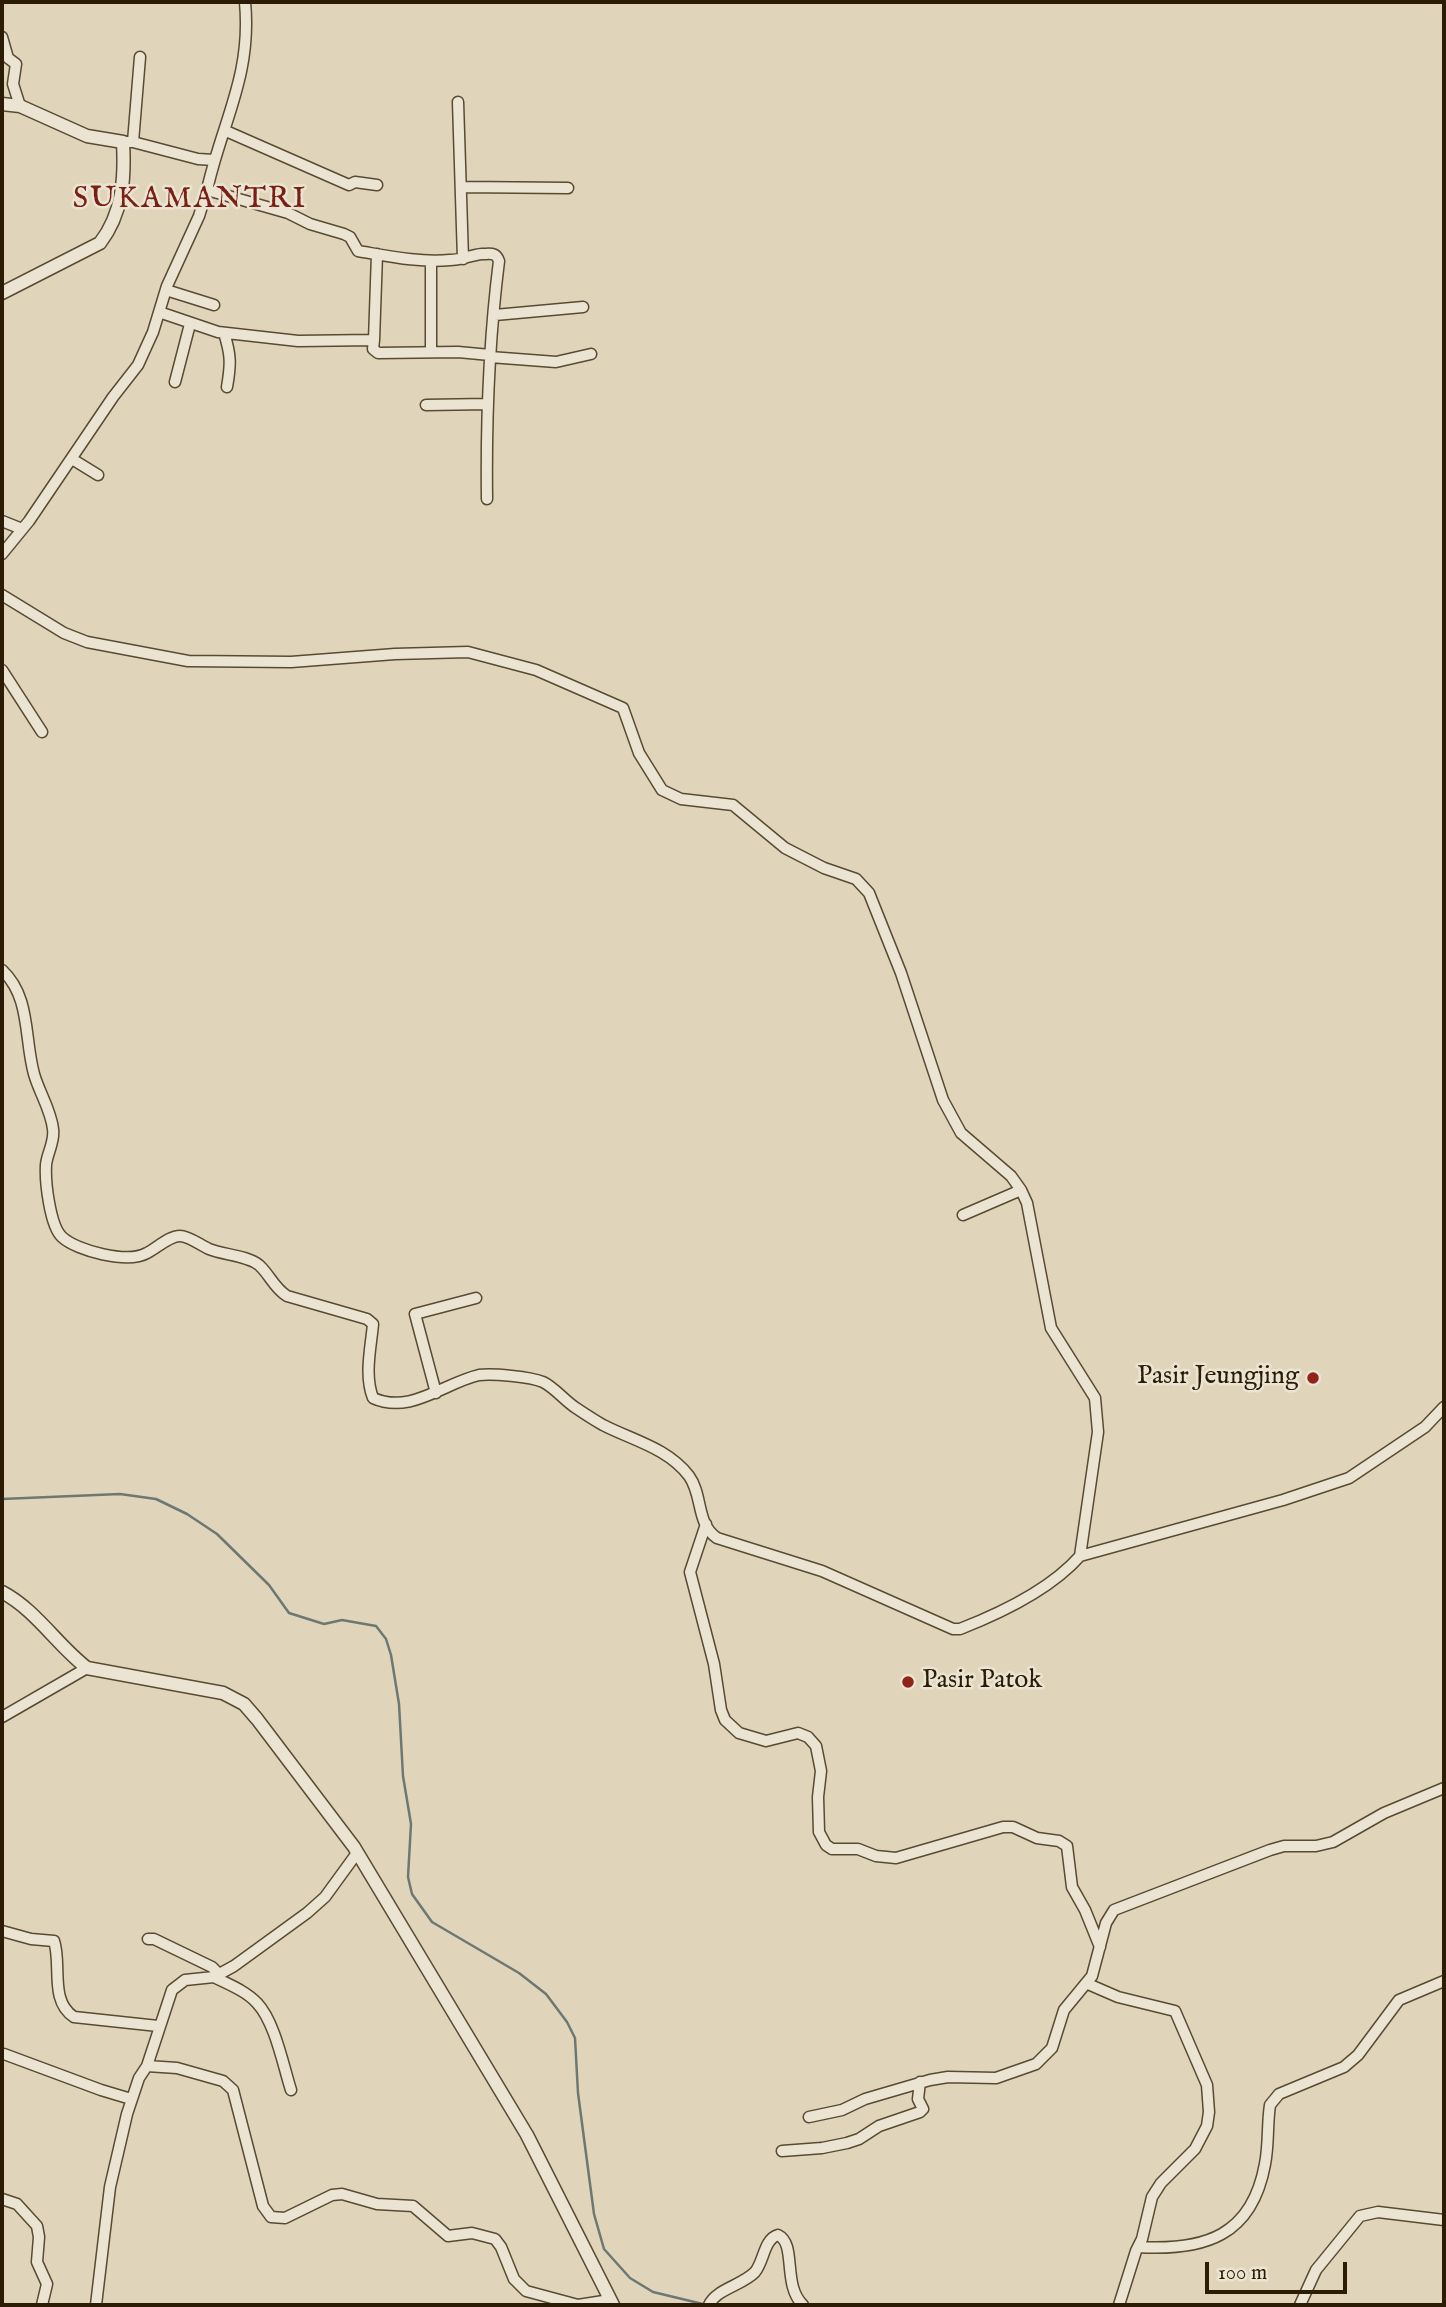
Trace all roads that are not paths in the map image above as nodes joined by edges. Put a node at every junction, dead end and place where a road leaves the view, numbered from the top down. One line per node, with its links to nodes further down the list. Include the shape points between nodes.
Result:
1 (245, 2): 7 (street, via 245,56)
2 (2, 37): 6 (street, via 8,58 16,64 13,84)
3 (140, 57): 8 (street)
4 (458, 102): 11 (street)
5 (2, 104): 6 (street)
6 (20, 106): 8 (street, via 87,136)
7 (226, 131): 9 (street); 10 (street, via 349,185)
8 (128, 142): 9 (street); 18 (street, via 119,209 100,243)
9 (214, 160): 13 (street)
10 (377, 185)
11 (462, 187): 12 (street); 15 (street)
12 (568, 188)
13 (207, 190): 14 (street, via 344,234 358,251); 17 (street)
14 (377, 254): 16 (street); 25 (street)
15 (463, 258): 16 (street); 22 (street, via 497,256)
16 (432, 261): 26 (street)
17 (166, 290): 19 (street); 21 (street)
18 (2, 293)
19 (214, 305)
20 (583, 307): 22 (street)
21 (159, 312): 23 (street); 33 (street, via 138,365)
22 (495, 315): 28 (street)
23 (190, 324): 24 (street); 29 (street)
24 (223, 333): 25 (street, via 299,341); 30 (street, via 230,351)
25 (374, 340): 26 (street, via 373,349 378,353)
26 (431, 352): 28 (street)
27 (592, 354): 28 (street, via 562,362)
28 (490, 356): 31 (street)
29 (175, 382)
30 (227, 387)
31 (488, 404): 32 (street); 35 (street)
32 (426, 405)
33 (72, 459): 34 (street); 37 (street)
34 (98, 475)
35 (486, 499)
36 (2, 521): 37 (street)
37 (22, 529): 38 (street)
38 (2, 554)
39 (2, 595): 43 (street, via 87,642 188,661 291,662 468,652 536,670 617,704 662,790 681,799 733,805 785,848 856,879 869,893 943,1100 961,1133 1011,1175)
40 (2, 670): 41 (street)
41 (42, 732)
42 (2, 970): 46 (street, via 23,1003 34,1076 54,1131 46,1175 53,1222 62,1237 100,1254 127,1259 182,1236 222,1254 255,1262 287,1296 373,1324 369,1344 373,1398 399,1403)
43 (1021, 1190): 44 (street); 49 (street, via 1051,1328 1095,1398 1098,1432)
44 (963, 1215)
45 (476, 1298): 46 (street, via 415,1314)
46 (436, 1393): 48 (street, via 478,1376 543,1382 565,1401 604,1425 645,1442 688,1474)
47 (1444, 1407): 49 (street, via 1425,1427 1349,1478)
48 (706, 1524): 49 (street, via 717,1538 822,1571 953,1629 1010,1608 1065,1573); 57 (street, via 690,1573 721,1710 739,1733 771,1742 801,1733 816,1746 821,1770 819,1832 826,1845 896,1858 1003,1827 1059,1841 1069,1851 1072,1887)
49 (1080, 1556)
50 (2, 1592): 51 (street, via 38,1618)
51 (87, 1668): 52 (street); 54 (street, via 223,1693 244,1704)
52 (2, 1717)
53 (1444, 1788): 57 (street, via 1384,1813 1333,1843 1284,1846 1114,1910)
54 (357, 1853): 58 (street, via 325,1897); 73 (street, via 527,2135)
55 (2, 1931): 61 (street, via 54,1941 60,1997 74,2017)
56 (148, 1939): 58 (street, via 212,1967)
57 (1100, 1947): 60 (street)
58 (216, 1975): 61 (street, via 174,1986); 65 (street, via 261,2008)
59 (1444, 1981): 71 (street, via 1399,2000 1344,2067 1279,2095 1270,2105 1259,2189 1244,2217 1232,2228 1199,2245)
60 (1088, 1984): 64 (street, via 1064,2010 1052,2048 1036,2064 996,2078 948,2077); 71 (street, via 1118,1997 1172,2010 1207,2085 1207,2126 1195,2149 1152,2197)
61 (158, 2026): 63 (street)
62 (4, 2054): 66 (street)
63 (146, 2066): 66 (street); 73 (street, via 177,2068 229,2085 263,2206 271,2217 285,2218 338,2194 377,2204 413,2206 449,2236 472,2233 497,2241 514,2279 526,2291 578,2305)
64 (920, 2082): 67 (street, via 842,2110); 68 (street, via 920,2112 846,2143)
65 (291, 2090)
66 (131, 2099): 75 (street, via 110,2187)
67 (809, 2116)
68 (782, 2151)
69 (2, 2199): 74 (street, via 17,2204 37,2226 37,2262 47,2284)
70 (1444, 2220): 78 (street, via 1378,2212 1360,2216 1315,2270)
71 (1138, 2247): 77 (street)
72 (710, 2302): 76 (street, via 756,2270 769,2240 778,2235 787,2243 791,2285)
73 (612, 2303)
74 (42, 2305)
75 (96, 2305)
76 (803, 2305)
77 (1119, 2305)
78 (1300, 2305)

